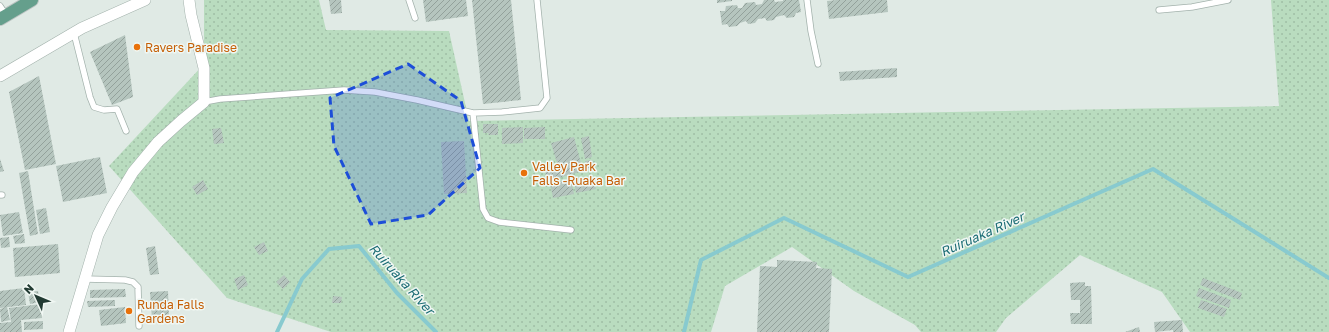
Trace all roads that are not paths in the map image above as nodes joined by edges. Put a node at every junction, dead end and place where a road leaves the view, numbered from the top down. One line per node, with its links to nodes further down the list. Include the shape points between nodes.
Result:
1 (32, 0): 9 (main road)
2 (145, 0): 11 (street)
3 (189, 0): 14 (street, via 204,68)
4 (409, 0): 10 (lane)
5 (537, 0): 15 (lane, via 547,98 540,108)
6 (807, 0): 12 (lane)
7 (1228, 0): 8 (lane)
8 (1159, 10)
9 (2, 14)
10 (415, 18)
11 (74, 33): 13 (street); 16 (lane, via 94,107 104,110 117,109)
12 (818, 64)
13 (0, 76)
14 (204, 102): 15 (lane, via 344,90 417,100); 18 (street, via 158,142 133,172 98,235)
15 (473, 113): 17 (lane, via 483,209 488,218 493,221)
16 (126, 131)
17 (571, 230)
18 (86, 279): 19 (lane, via 133,282 138,287); 20 (street)
19 (139, 326)
20 (70, 332)

